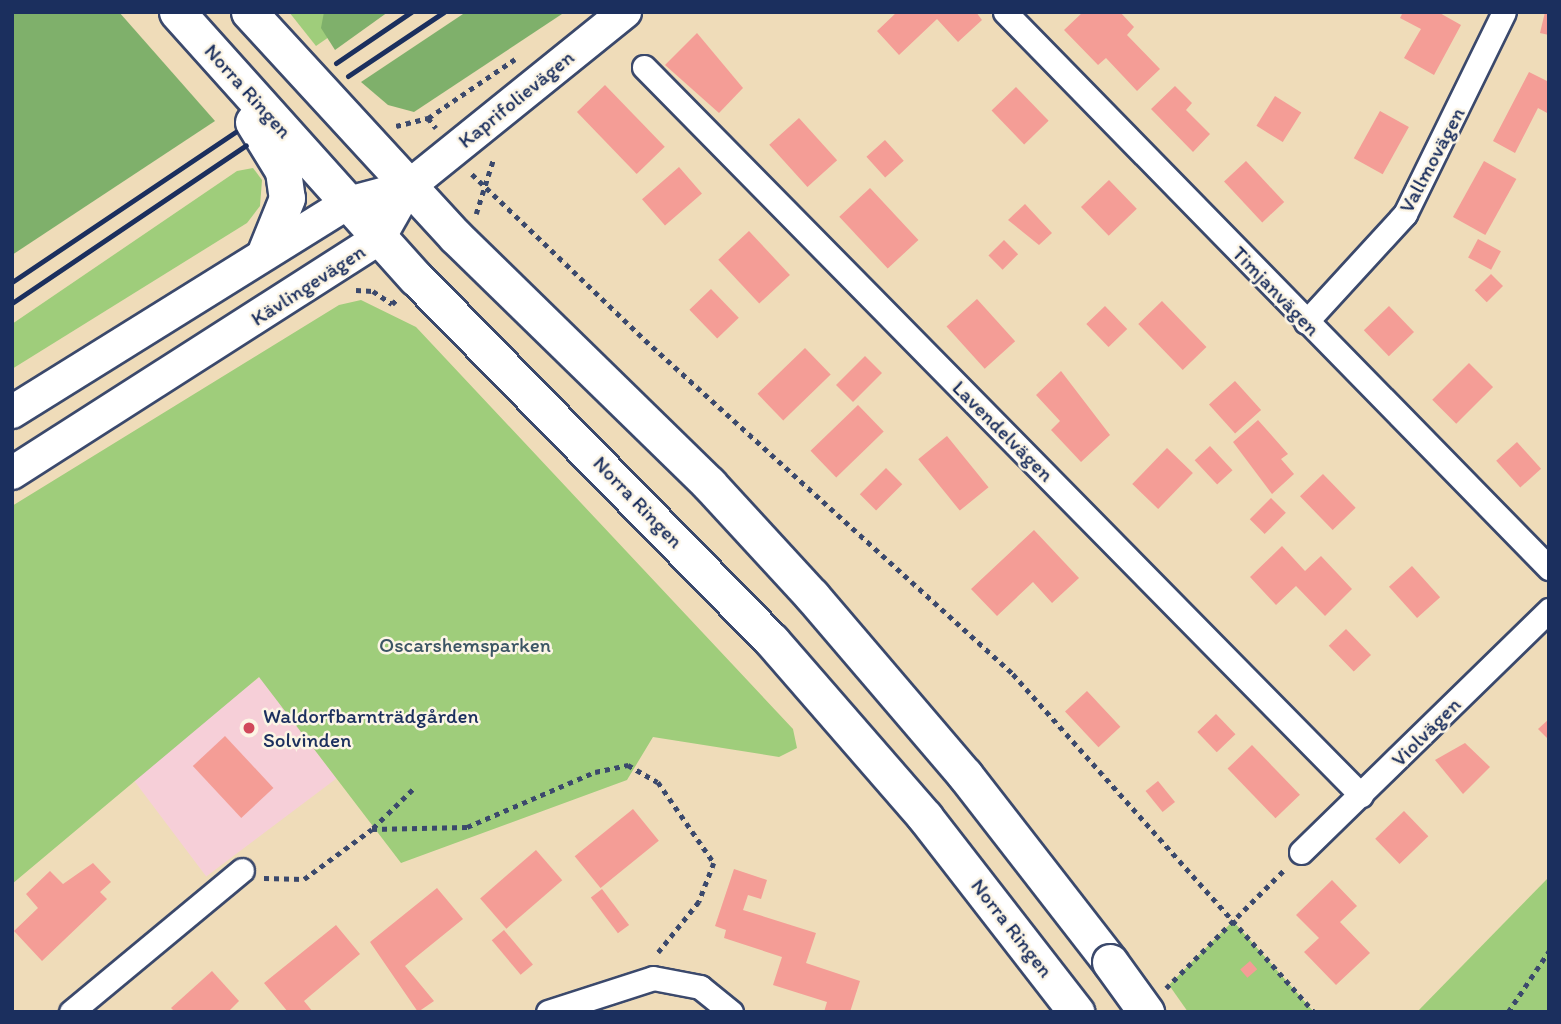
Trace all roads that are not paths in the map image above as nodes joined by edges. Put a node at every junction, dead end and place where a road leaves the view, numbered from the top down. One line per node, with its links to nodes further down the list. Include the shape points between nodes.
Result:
1 (249, 12): 7 (main road)
2 (625, 12): 7 (main road, Kaprifolievägen)
3 (1004, 12): 11 (street, Timjanvägen)
4 (1504, 12): 11 (street, Vallmovägen, via 1405,214)
5 (182, 18): 8 (main road, Norra Ringen); 10 (main road, via 283,171 286,213)
6 (644, 67): 16 (street, Lavendelvägen)
7 (408, 187): 8 (main road); 9 (main road, Kävlingevägen); 19 (main road, bridge, via 709,484 812,596 965,775 1110,962)
8 (348, 203): 9 (main road, Norra Ringen); 10 (main road)
9 (380, 238): 13 (main road, Kävlingevägen); 20 (main road, Norra Ringen, via 772,641 925,817)
10 (265, 250): 12 (main road)
11 (1306, 322): 14 (street, Timjanvägen)
12 (12, 412)
13 (12, 473)
14 (1549, 568)
15 (1549, 610): 16 (street, Violvägen)
16 (1361, 795): 17 (street, Violvägen)
17 (1301, 852)
18 (242, 870): 21 (street)
19 (1153, 1003)
20 (1072, 1006)
21 (71, 1012)
22 (548, 1012): 23 (street, via 636,981 679,980)
23 (731, 1012)

